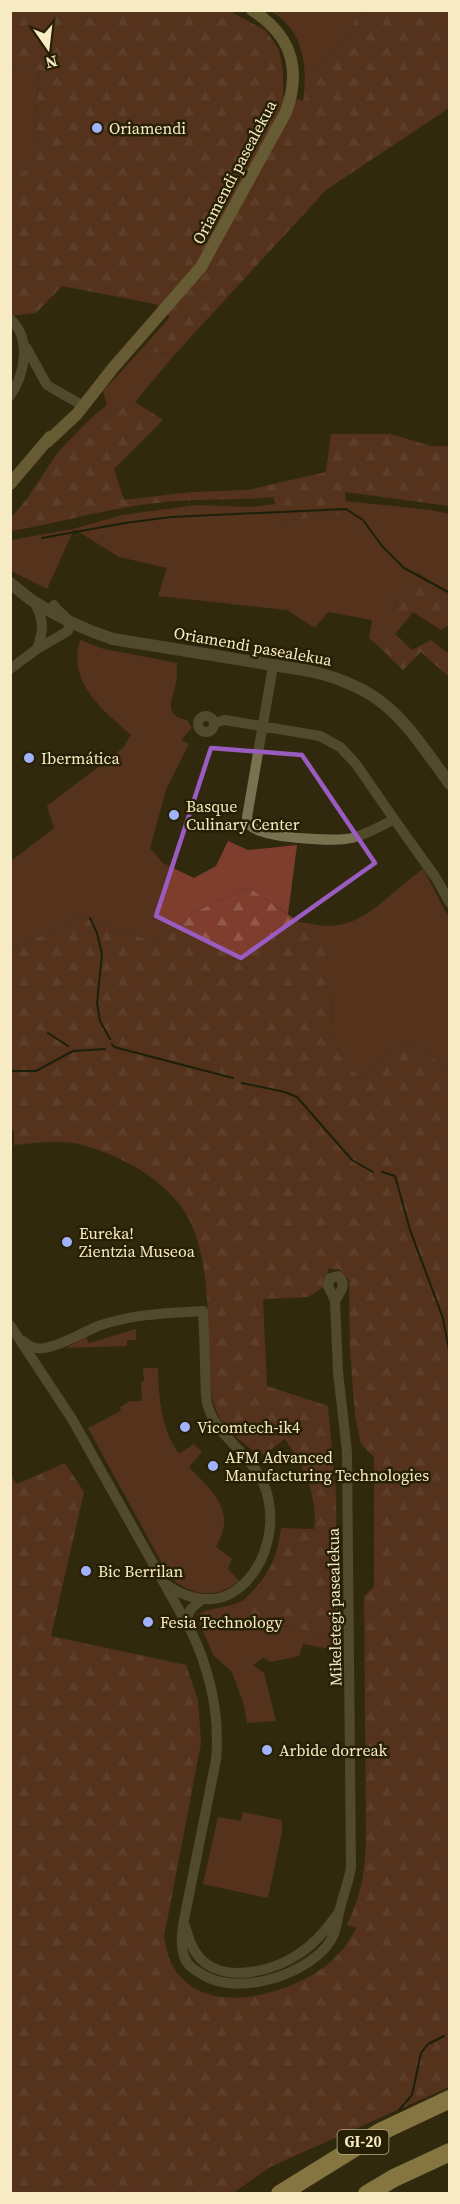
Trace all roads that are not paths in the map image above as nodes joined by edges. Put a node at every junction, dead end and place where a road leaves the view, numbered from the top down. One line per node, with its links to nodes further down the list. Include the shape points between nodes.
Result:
1 (252, 10): 4 (main road, Oriamendi pasealekua, via 276,28 289,50 294,74 286,112 201,267)
2 (10, 319): 3 (street, via 17,325)
3 (24, 344): 5 (street, via 24,361); 6 (street, via 47,385)
4 (113, 368): 6 (main road, Oriamendi pasealekua); 7 (main road, Oriamendi pasealekua, via 77,414)
5 (10, 396)
6 (78, 403): 7 (main road, Oriamendi pasealekua)
7 (47, 442): 8 (main road, Oriamendi pasealekua)
8 (10, 484)
9 (15, 586): 10 (street, Oriamendi pasealekua); 11 (street, Oriamendi pasealekua)
10 (34, 602): 12 (street, Oriamendi pasealekua); 15 (street, via 43,628)
11 (54, 605): 12 (street); 16 (street, Oriamendi pasealekua, via 103,629)
12 (66, 620): 13 (street, Oriamendi pasealekua); 14 (street, via 68,631)
13 (92, 632): 14 (street); 17 (street, Oriamendi pasealekua, via 113,639)
14 (58, 637): 15 (street)
15 (37, 649): 19 (street)
16 (254, 656): 17 (street); 18 (street, Oriamendi pasealekua)
17 (273, 666): 18 (street); 21 (street); 23 (street, Oriamendi pasealekua, via 338,678 384,702)
18 (314, 666): 22 (street, Oriamendi pasealekua, via 363,680 385,695 404,711)
19 (10, 669)
20 (214, 723): 21 (street, via 225,720)
21 (264, 727): 24 (street, via 329,740 348,755); 24 (street, via 248,817 257,830 336,841 373,831)
22 (450, 775)
23 (450, 784)
24 (394, 819): 25 (street)
25 (450, 903)
26 (335, 1301): 31 (street, Mikeletegi pasealekua, via 347,1452 352,1857 339,1912 327,1928 300,1953 272,1967 241,1973 205,1963 192,1945 184,1920 218,1739 213,1691)
27 (10, 1325): 28 (street, Mikeletegi pasealekua)
28 (22, 1340): 29 (street, Mikeletegi pasealekua, via 72,1419); 30 (street, via 45,1348 119,1320 203,1311 210,1411 216,1425 260,1477 270,1509 271,1528 263,1554 246,1582 231,1594)
29 (164, 1583): 30 (street, via 183,1595); 31 (street, Mikeletegi pasealekua)
30 (202, 1599): 31 (street, via 187,1616)
31 (192, 1633)
32 (450, 2099): 34 (highway, GI-20, via 380,2132)
33 (450, 2152): 35 (highway, GI-20)
34 (280, 2193)
35 (368, 2193)

